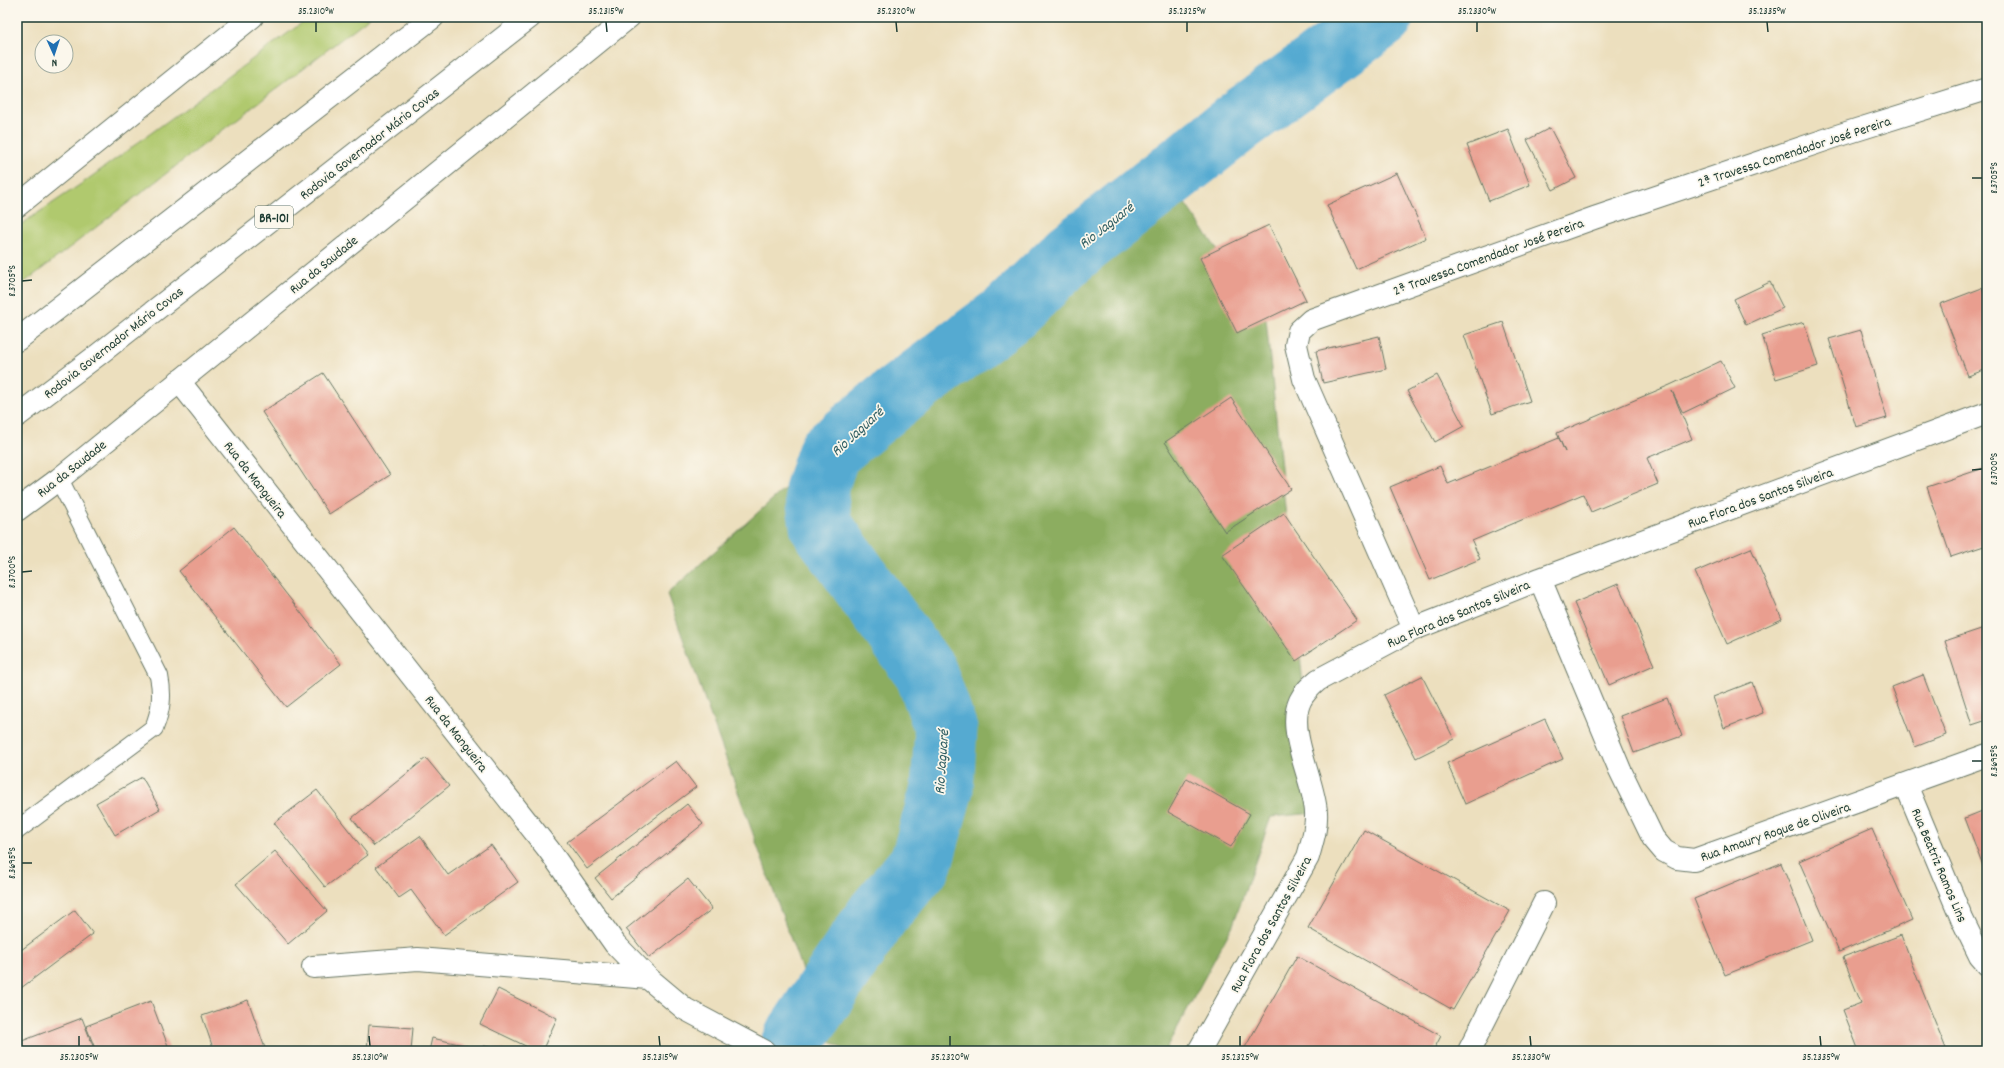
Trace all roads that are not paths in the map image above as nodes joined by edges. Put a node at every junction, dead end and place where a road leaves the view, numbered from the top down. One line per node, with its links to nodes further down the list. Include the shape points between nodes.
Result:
1 (252, 17): 6 (main road)
2 (433, 17): 7 (main road)
3 (530, 17): 10 (main road, Rodovia Governador Mário Covas / BR-101)
4 (629, 17): 8 (main road, Rua da Saudade)
5 (1987, 90): 14 (main road, 2ª Travessa Comendador José Pereira, via 1836,136 1594,218 1311,320 1299,331 1296,346 1304,380)
6 (17, 206)
7 (17, 340)
8 (179, 381): 11 (main road, Rua da Saudade); 21 (main road, Rua da Mangueira, via 548,850 615,944)
9 (1987, 413): 13 (main road, Rua Flora dos Santos Silveira)
10 (17, 416)
11 (59, 478): 12 (main road, Rua da Saudade); 17 (lane, via 159,676 162,692 161,710 154,728)
12 (17, 510)
13 (1540, 579): 14 (main road, Rua Flora dos Santos Silveira); 16 (main road, Rua Amaury Roque de Oliveira, via 1620,770 1653,838 1664,851 1677,858 1694,860)
14 (1414, 629): 23 (main road, Rua Flora dos Santos Silveira, via 1318,680 1306,691 1300,702 1297,717 1298,735 1312,787 1316,812 1315,834 1308,857)
15 (1987, 755): 16 (main road, Rua Amaury Roque de Oliveira)
16 (1906, 784): 19 (main road, Rua Beatriz Ramos Lins, via 1962,919 1980,956)
17 (17, 830)
18 (1544, 903): 24 (main road)
19 (1987, 964)
20 (313, 967): 21 (main road, via 418,959)
21 (648, 978): 22 (main road, Rua da Mangueira, via 685,1009)
22 (760, 1049)
23 (1199, 1051)
24 (1469, 1051)

